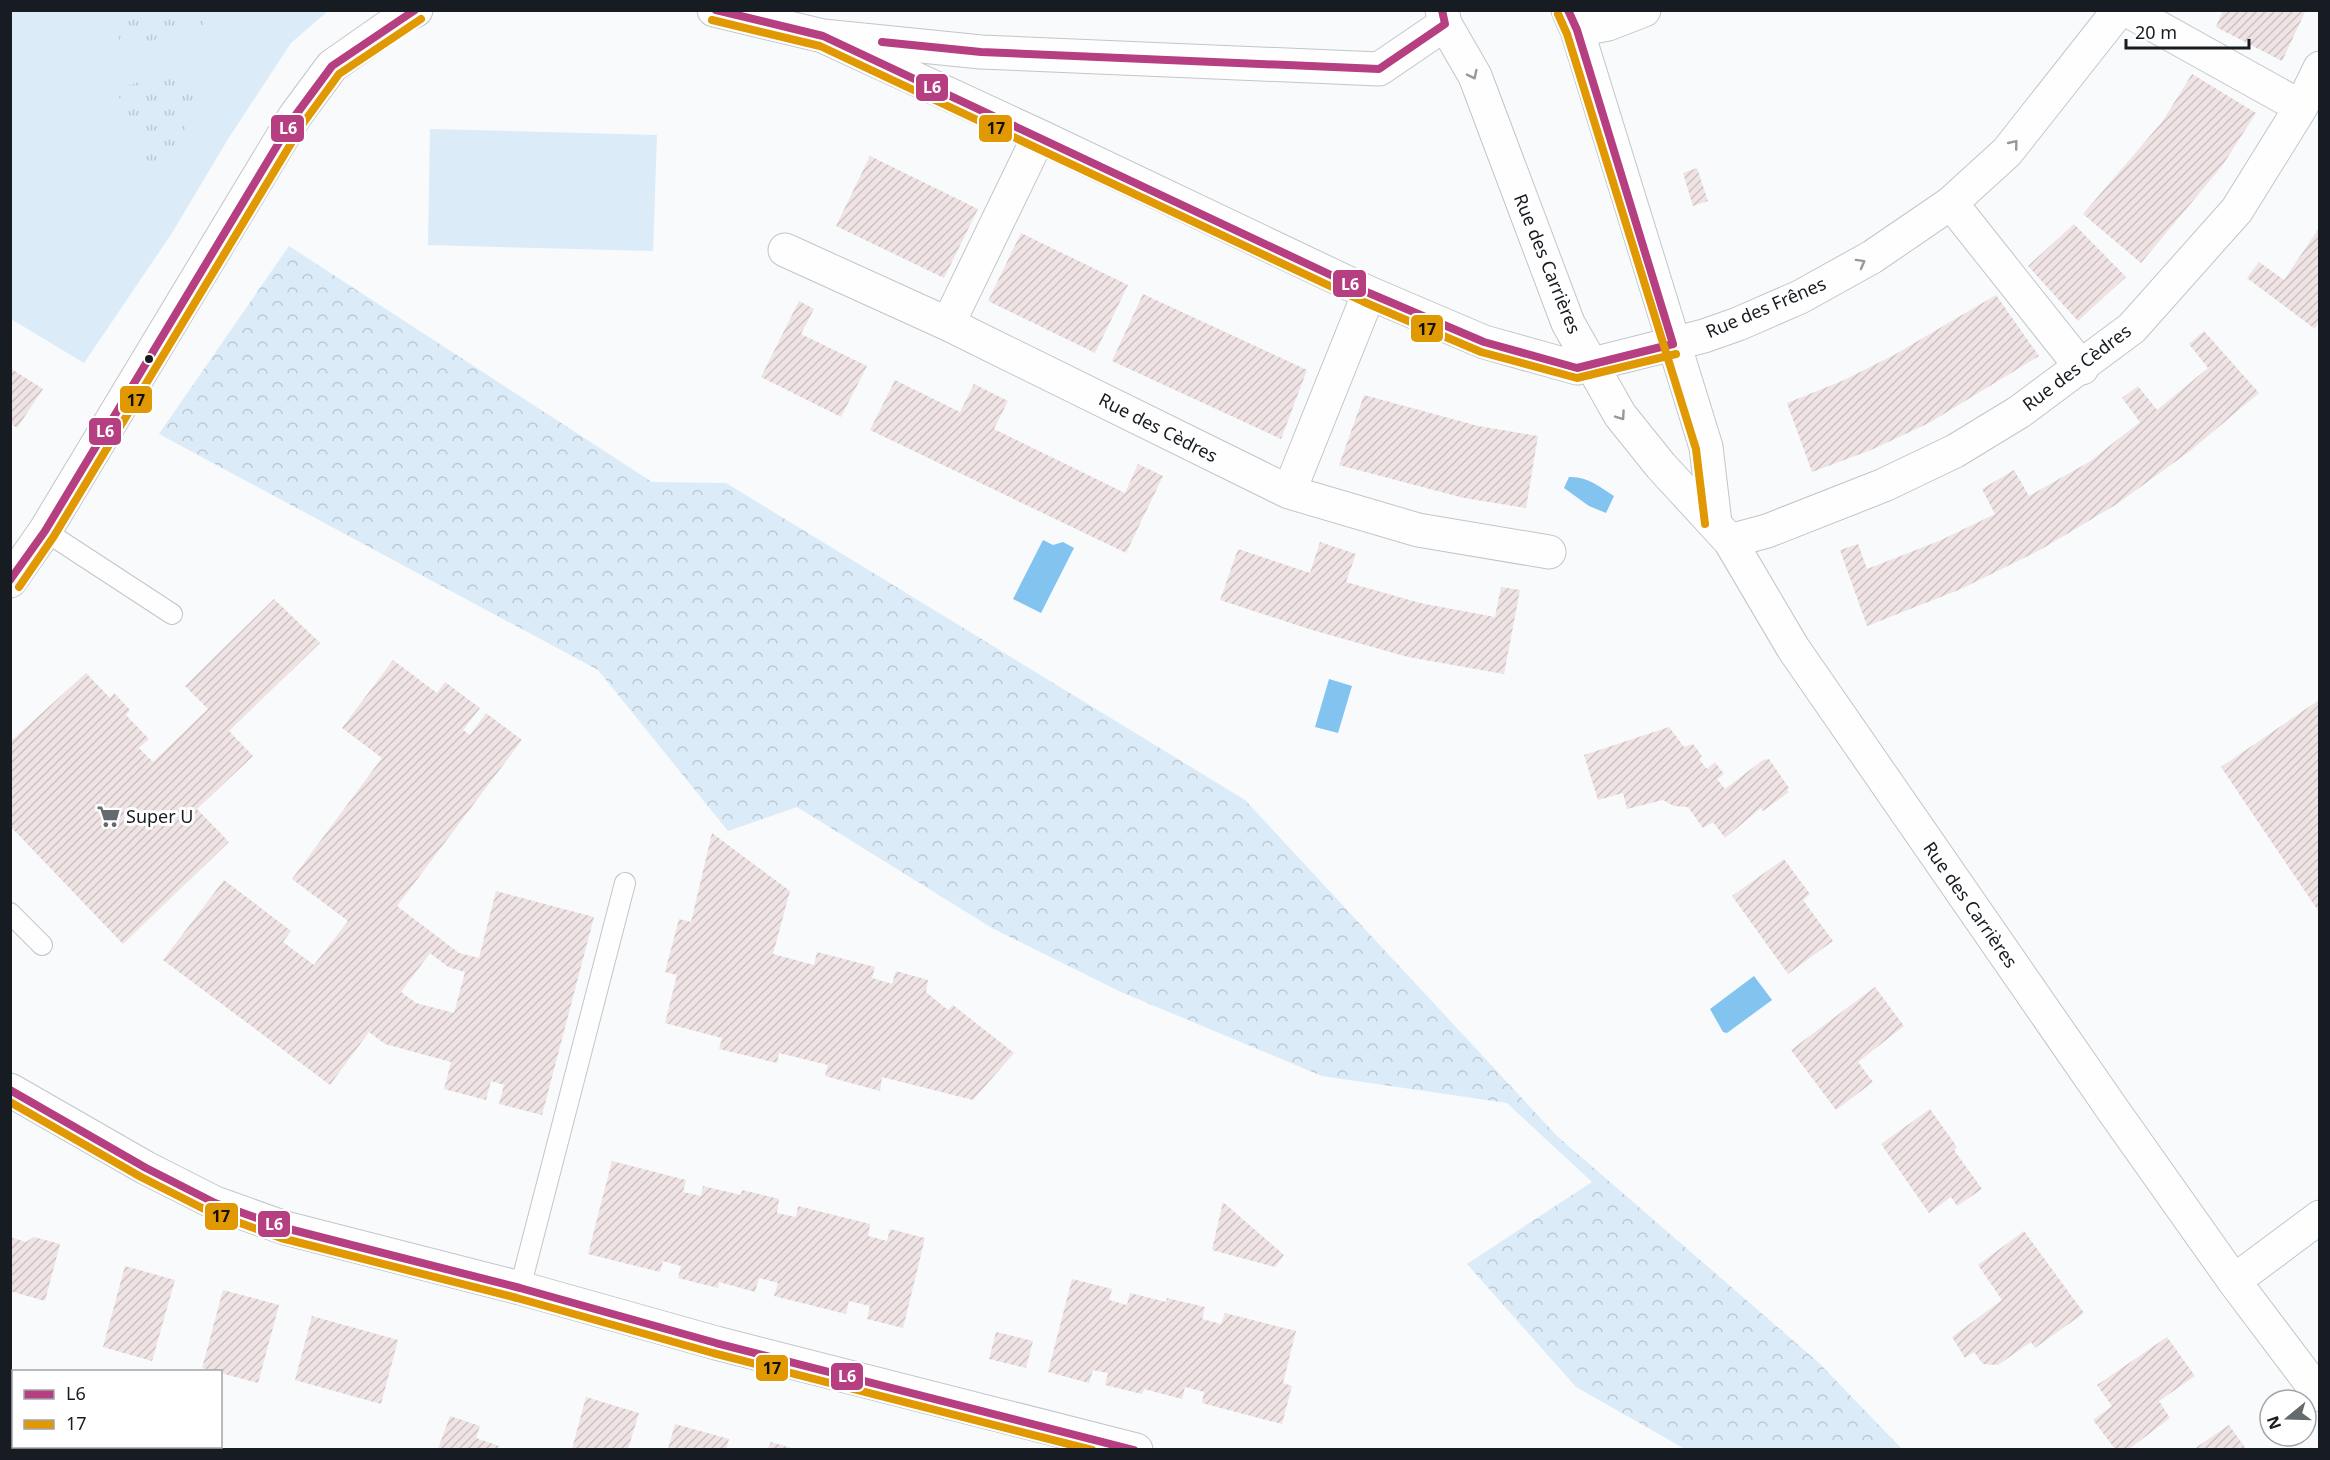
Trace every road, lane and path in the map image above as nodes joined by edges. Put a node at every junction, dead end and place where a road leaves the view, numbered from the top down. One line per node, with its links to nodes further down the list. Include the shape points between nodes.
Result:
1 (416, 10): 22 (street, via 332,66 295,116)
2 (714, 10): 8 (street, Rue des Frênes)
3 (1644, 10): 7 (street, via 1608,24)
4 (2119, 10): 14 (street, Rue des Frênes, one-way to 4, via 2007,152)
5 (2127, 10): 12 (street)
6 (1443, 17): 9 (street, Rue des Frênes, via 1379,69); 19 (street, Rue des Carrières, one-way to 19, via 1475,76 1568,323)
7 (1573, 20): 18 (street, Rue des Carrières)
8 (823, 36): 9 (street, Rue des Frênes); 11 (street, Rue des Frênes)
9 (981, 52): 11 (street, via 967,63 960,81)
10 (2319, 68): 12 (street, Rue des Cèdres)
11 (967, 102): 13 (street, Rue des Frênes)
12 (2301, 107): 20 (street, Rue des Cèdres, via 2238,210 2132,328)
13 (1039, 136): 16 (street, Rue des Frênes); 17 (street)
14 (1951, 203): 18 (street, Rue des Frênes, one-way to 14, via 1738,324 1800,297 1872,257); 20 (street)
15 (785, 250): 17 (street, Rue des Cèdres)
16 (1369, 293): 19 (street, Rue des Frênes, via 1484,342 1560,365); 21 (street)
17 (948, 324): 21 (street, Rue des Cèdres)
18 (1673, 344): 19 (street, Rue des Frênes); 23 (street, Rue des Carrières, via 1706,447)
19 (1591, 366): 23 (street, Rue des Carrières, one-way to 23, via 1620,416)
20 (2082, 368): 23 (street, Rue des Cèdres, via 1955,451 1884,484 1767,531)
21 (1289, 492): 24 (street, Rue des Cèdres, via 1418,530)
22 (45, 531): 25 (street); 26 (lane)
23 (1723, 532): 32 (street, Rue des Carrières, via 1793,648)
24 (1549, 552)
25 (10, 581)
26 (172, 614)
27 (625, 883): 33 (lane)
28 (10, 913): 29 (lane)
29 (42, 945)
30 (10, 1090): 33 (street, via 215,1203 285,1228)
31 (2319, 1217): 32 (street)
32 (2234, 1281): 34 (street, Rue des Carrières)
33 (520, 1288): 35 (street, via 716,1343)
34 (2319, 1395)
35 (1136, 1449)

